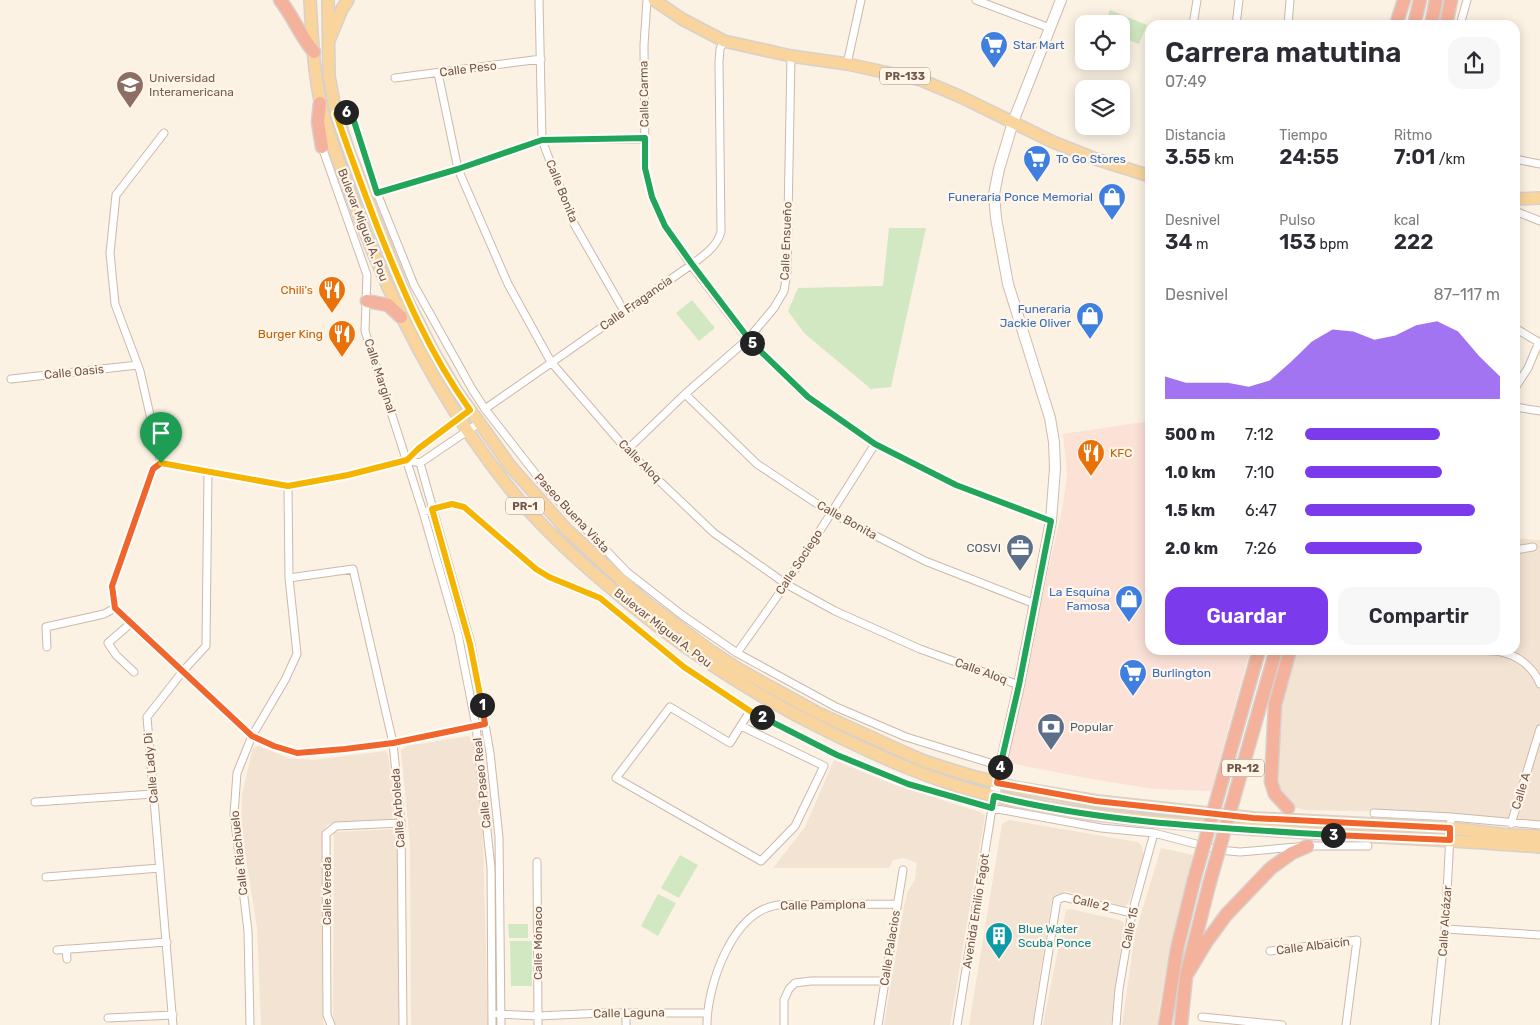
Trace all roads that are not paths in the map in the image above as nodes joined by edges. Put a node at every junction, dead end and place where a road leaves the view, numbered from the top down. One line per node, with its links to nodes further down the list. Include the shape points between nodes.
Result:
1 (280, 0): 30 (highway)
2 (310, 0): 30 (main road, Bulevar Miguel A. Pou / PR-1)
3 (328, 0): 29 (main road, Bulevar Miguel A. Pou / PR-1)
4 (348, 0): 29 (main road)
5 (540, 0): 32 (street, Calle Bonita)
6 (647, 0): 40 (street, Calle Carma)
7 (654, 0): 28 (main road, PR-133)
8 (861, 0): 33 (street)
9 (978, 0): 27 (street)
10 (1061, 0): 27 (street)
11 (1197, 0): 19 (street)
12 (1239, 0): 20 (street)
13 (1290, 0): 21 (street)
14 (1404, 0): 22 (highway)
15 (1420, 0): 23 (highway)
16 (1436, 0): 24 (highway)
17 (1451, 0): 25 (highway)
18 (1467, 0): 26 (street)
19 (1194, 20)
20 (1237, 20)
21 (1288, 20)
22 (1398, 20)
23 (1415, 20)
24 (1431, 20)
25 (1447, 20)
26 (1461, 20)
27 (1050, 28): 38 (street)
28 (724, 41): 31 (main road, PR-133); 52 (street, Calle Fragancia, via 719,62 721,232 713,248)
29 (328, 44): 37 (main road, Bulevar Miguel A. Pou / PR-1, via 329,76)
30 (314, 52): 36 (main road, Bulevar Miguel A. Pou / PR-1)
31 (791, 56): 33 (main road, PR-133); 57 (street, Calle Ensueño, via 787,272 784,291)
32 (541, 60): 34 (street, Calle Peso); 41 (street, Calle Bonita)
33 (847, 64): 38 (main road, PR-133, via 921,80)
34 (438, 73): 35 (street, Calle Peso); 45 (street, Calle Aloq)
35 (395, 78)
36 (320, 103): 42 (highway, via 318,122); 55 (main road, Bulevar Miguel A. Pou / PR-1, via 377,263)
37 (336, 114): 47 (street, Paseo Buena Vista, via 347,112 353,118); 66 (main road, Bulevar Miguel A. Pou / PR-1, via 407,300 433,351)
38 (1013, 122): 46 (main road, PR-133, via 1096,160); 81 (street, via 994,194 996,218 1008,284 1051,424 1055,468)
39 (164, 134): 60 (street, via 116,195 110,253 115,304)
40 (645, 138): 41 (street); 52 (street, Calle Carma, via 645,168 652,197 665,226)
41 (542, 140): 45 (street); 54 (street, Calle Bonita, via 573,222)
42 (322, 147): 53 (street, Calle Marginal, via 367,275)
43 (1520, 162): 44 (street)
44 (1540, 164)
45 (458, 169): 47 (street); 59 (street, Calle Aloq, via 508,284)
46 (1145, 175)
47 (377, 193): 65 (street, Paseo Buena Vista, via 414,285)
48 (1540, 198): 49 (main road)
49 (1520, 199)
50 (1520, 213): 51 (street)
51 (1540, 221)
52 (692, 264): 54 (street, Calle Fragancia); 57 (street, Calle Carma)
53 (367, 301): 55 (highway, via 388,305); 73 (street, Calle Marginal, via 365,331)
54 (624, 311): 59 (street, Calle Fragancia)
55 (401, 317): 68 (main road, Bulevar Miguel A. Pou / PR-1)
56 (1520, 331): 58 (street)
57 (748, 339): 63 (street, Calle Ensueño); 71 (street, Calle Carma, via 808,397)
58 (1539, 342): 62 (street)
59 (552, 362): 65 (street, Calle Fragancia); 72 (street, Calle Aloq)
60 (138, 365): 61 (street, Calle Oasis); 74 (street)
61 (10, 380)
62 (1520, 380)
63 (686, 394): 72 (street, Calle Ensueño); 80 (street, Calle Bonita, via 758,464)
64 (1520, 408): 67 (street)
65 (484, 409): 90 (street, Paseo Buena Vista, via 549,491 627,572)
66 (470, 410): 68 (street); 69 (main road, Bulevar Miguel A. Pou / PR-1)
67 (1540, 410)
68 (459, 417): 70 (main road, Bulevar Miguel A. Pou / PR-1); 73 (street)
69 (479, 423): 70 (street); 107 (main road, Bulevar Miguel A. Pou / PR-1, via 566,529 643,600 708,649 816,712 924,761)
70 (468, 430): 75 (street); 109 (main road, Bulevar Miguel A. Pou / PR-1, via 516,496 557,540 681,645 771,702 868,751 918,773)
71 (875, 444): 80 (street, Calle Sociego); 81 (street, Calle Carma, via 956,485)
72 (627, 450): 85 (street, Calle Aloq, via 714,533)
73 (407, 460): 75 (street); 77 (street); 79 (street, Calle Paseo Real)
74 (161, 463): 76 (street); 87 (street, via 153,469 112,586)
75 (420, 463): 78 (street, Calle Paseo Real)
76 (208, 471): 77 (street); 95 (street, Calle Lady Di, via 206,646)
77 (288, 486): 84 (street, Calle Riachuelo)
78 (432, 509): 79 (street); 99 (street, via 452,504 464,507 536,569 600,598 684,667); 100 (street, Calle Paseo Real, via 470,644)
79 (423, 512): 101 (street, Calle Paseo Real, via 458,634)
80 (831, 513): 85 (street, Calle Sociego); 86 (street, Calle Bonita, via 925,561)
81 (1051, 521): 86 (street)
82 (1533, 547): 83 (street)
83 (1520, 549)
84 (289, 578): 104 (street, Calle Riachuelo, via 298,654); 105 (street, Calle Arboleda, via 353,569)
85 (786, 584): 90 (street, Calle Sociego); 98 (street, Calle Aloq, via 835,611 920,649)
86 (1034, 604): 98 (street)
87 (115, 608): 88 (street); 89 (street, via 104,614 46,627)
88 (131, 623): 95 (street); 96 (street, via 108,643)
89 (47, 647)
90 (737, 653): 106 (street, Paseo Buena Vista, via 836,707 906,737)
91 (1258, 655): 162 (highway, PR-12, bridge, via 1194,880 1177,950)
92 (1275, 655): 136 (highway, PR-12, bridge)
93 (1289, 655): 112 (highway, via 1276,705 1271,782 1275,794)
94 (1509, 655): 97 (street, via 1524,662)
95 (183, 671): 104 (street); 108 (street, Calle Lady Di, via 146,716)
96 (134, 672)
97 (1540, 684)
98 (1019, 685): 106 (street)
99 (750, 711): 102 (street); 111 (street, via 837,755 908,784)
100 (485, 724): 101 (street); 140 (street, Calle Paseo Real, via 499,837)
101 (476, 726): 105 (street); 142 (street, Calle Paseo Real, via 491,868)
102 (742, 726): 102 (street, via 730,743 670,707 616,778 761,861 795,826 824,766)
103 (1540, 729): 115 (street, Calle A)
104 (252, 736): 105 (street, via 297,753); 149 (street, Calle Riachuelo, via 237,773 234,814 248,931)
105 (393, 743): 114 (street, Calle Arboleda)
106 (1000, 766): 107 (street)
107 (997, 783): 109 (street); 117 (main road, Bulevar Miguel A. Pou / PR-1, via 1096,801 1253,818)
108 (153, 794): 110 (street); 124 (street, Calle Lady Di)
109 (994, 796): 111 (street, Avenida Emilio Fagot); 117 (main road, Bulevar Miguel A. Pou / PR-1, via 1055,810 1129,819 1368,838)
110 (35, 802)
111 (992, 808): 118 (street, via 1101,828); 159 (street, Avenida Emilio Fagot)
112 (1288, 808)
113 (1374, 813): 117 (street)
114 (401, 823): 150 (street, Calle Vereda, via 336,826 326,834 327,1015); 151 (street, Calle Arboleda)
115 (1511, 824): 116 (street); 117 (street)
116 (1540, 825)
117 (1450, 828): 119 (main road, Bulevar Miguel A. Pou / PR-1); 122 (main road, Bulevar Miguel A. Pou / PR-1); 129 (street, Calle Alcázar)
118 (1154, 832): 120 (street, via 1219,850 1240,852); 128 (street, Calle 15)
119 (1540, 836)
120 (1308, 846): 121 (street); 136 (highway, via 1271,868 1233,908 1210,936)
121 (1368, 846)
122 (1540, 847)
123 (537, 862): 143 (street, Calle Mónaco)
124 (160, 868): 126 (street); 131 (street, Calle Lady Di)
125 (903, 870): 127 (street, Calle Palacios)
126 (46, 877)
127 (897, 904): 137 (street, Calle Palacios); 139 (street, Calle Pamplona, via 778,904 762,910 744,924 730,945 716,974)
128 (1132, 913): 160 (street, Calle 2, via 1064,897 1057,900); 161 (street, Calle 15)
129 (1445, 929): 130 (street); 166 (street, Calle Alcázar)
130 (1540, 935)
131 (167, 942): 132 (street); 141 (street, Calle Lady Di)
132 (66, 949): 133 (street); 135 (street)
133 (57, 950)
134 (1270, 951): 165 (street, Calle Albaicín, via 1357,940)
135 (67, 959)
136 (1186, 976): 163 (highway, PR-12)
137 (885, 981): 157 (street, via 795,984 784,1000); 158 (street, Calle Palacios)
138 (626, 1013): 139 (street, Calle Laguna); 143 (street, Calle Laguna); 155 (street)
139 (707, 1013): 156 (street, Calle Pamplona)
140 (501, 1014): 142 (street, Calle Laguna); 143 (street, Calle Laguna); 153 (street, Calle Paseo Real)
141 (173, 1015): 146 (street); 148 (street, Calle Lady Di)
142 (492, 1015): 152 (street, Calle Paseo Real)
143 (538, 1016): 154 (street, Calle Mónaco)
144 (1202, 1017): 147 (street)
145 (108, 1018): 146 (street)
146 (120, 1021)
147 (1264, 1024): 164 (street)
148 (173, 1025)
149 (250, 1025)
150 (330, 1025)
151 (403, 1025)
152 (492, 1025)
153 (501, 1025)
154 (538, 1025)
155 (626, 1025)
156 (707, 1025)
157 (784, 1025)
158 (878, 1025)
159 (957, 1025)
160 (1037, 1025)
161 (1116, 1025)
162 (1166, 1025)
163 (1180, 1025)
164 (1282, 1025)
165 (1346, 1025)
166 (1435, 1025)

